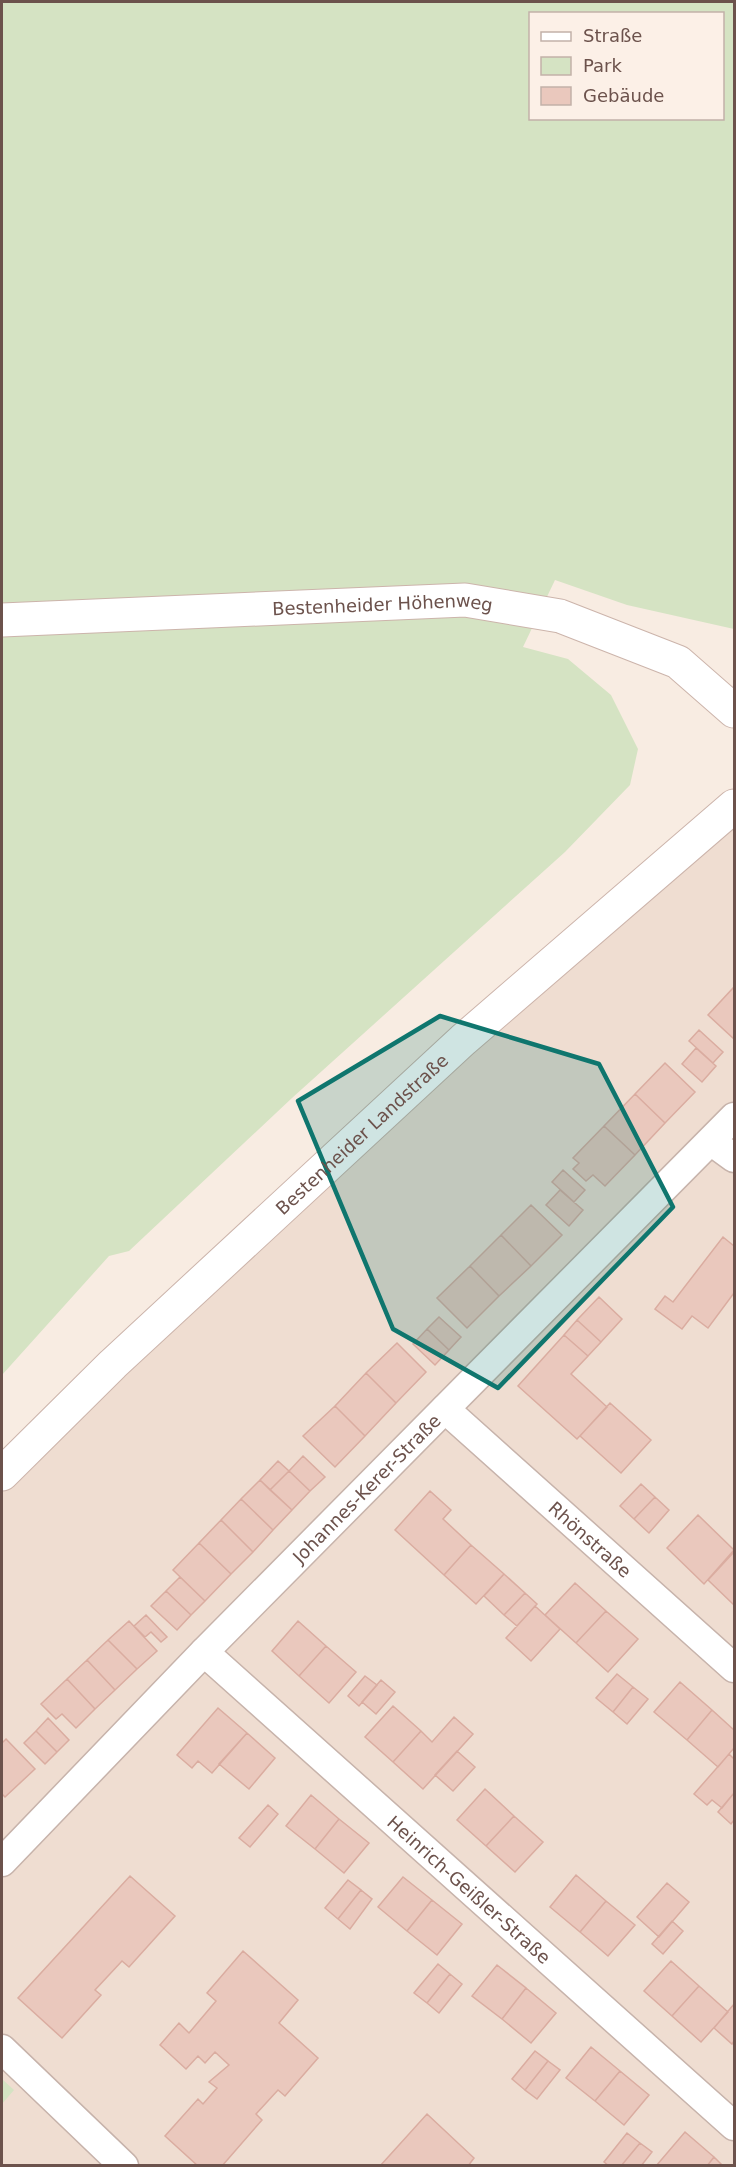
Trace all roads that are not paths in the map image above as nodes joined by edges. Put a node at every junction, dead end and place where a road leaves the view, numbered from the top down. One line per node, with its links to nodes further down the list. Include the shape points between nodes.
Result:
1 (2, 620): 2 (main road, Bestenheider Höhenweg, via 465,600 560,616 678,662)
2 (735, 711)
3 (735, 806): 7 (main road, Bestenheider Landstraße, via 464,1040 113,1364)
4 (735, 1117): 5 (street, Johannes-Kerer-Straße)
5 (724, 1150): 6 (street, Johannes-Kerer-Straße)
6 (445, 1409): 8 (street, Johannes-Kerer-Straße); 9 (street, Rhönstraße)
7 (2, 1474)
8 (204, 1652): 10 (street, Johannes-Kerer-Straße); 12 (street, Heinrich-Geißler-Straße)
9 (735, 1668)
10 (2, 1862)
11 (2, 2049): 13 (street)
12 (735, 2126)
13 (124, 2166)

